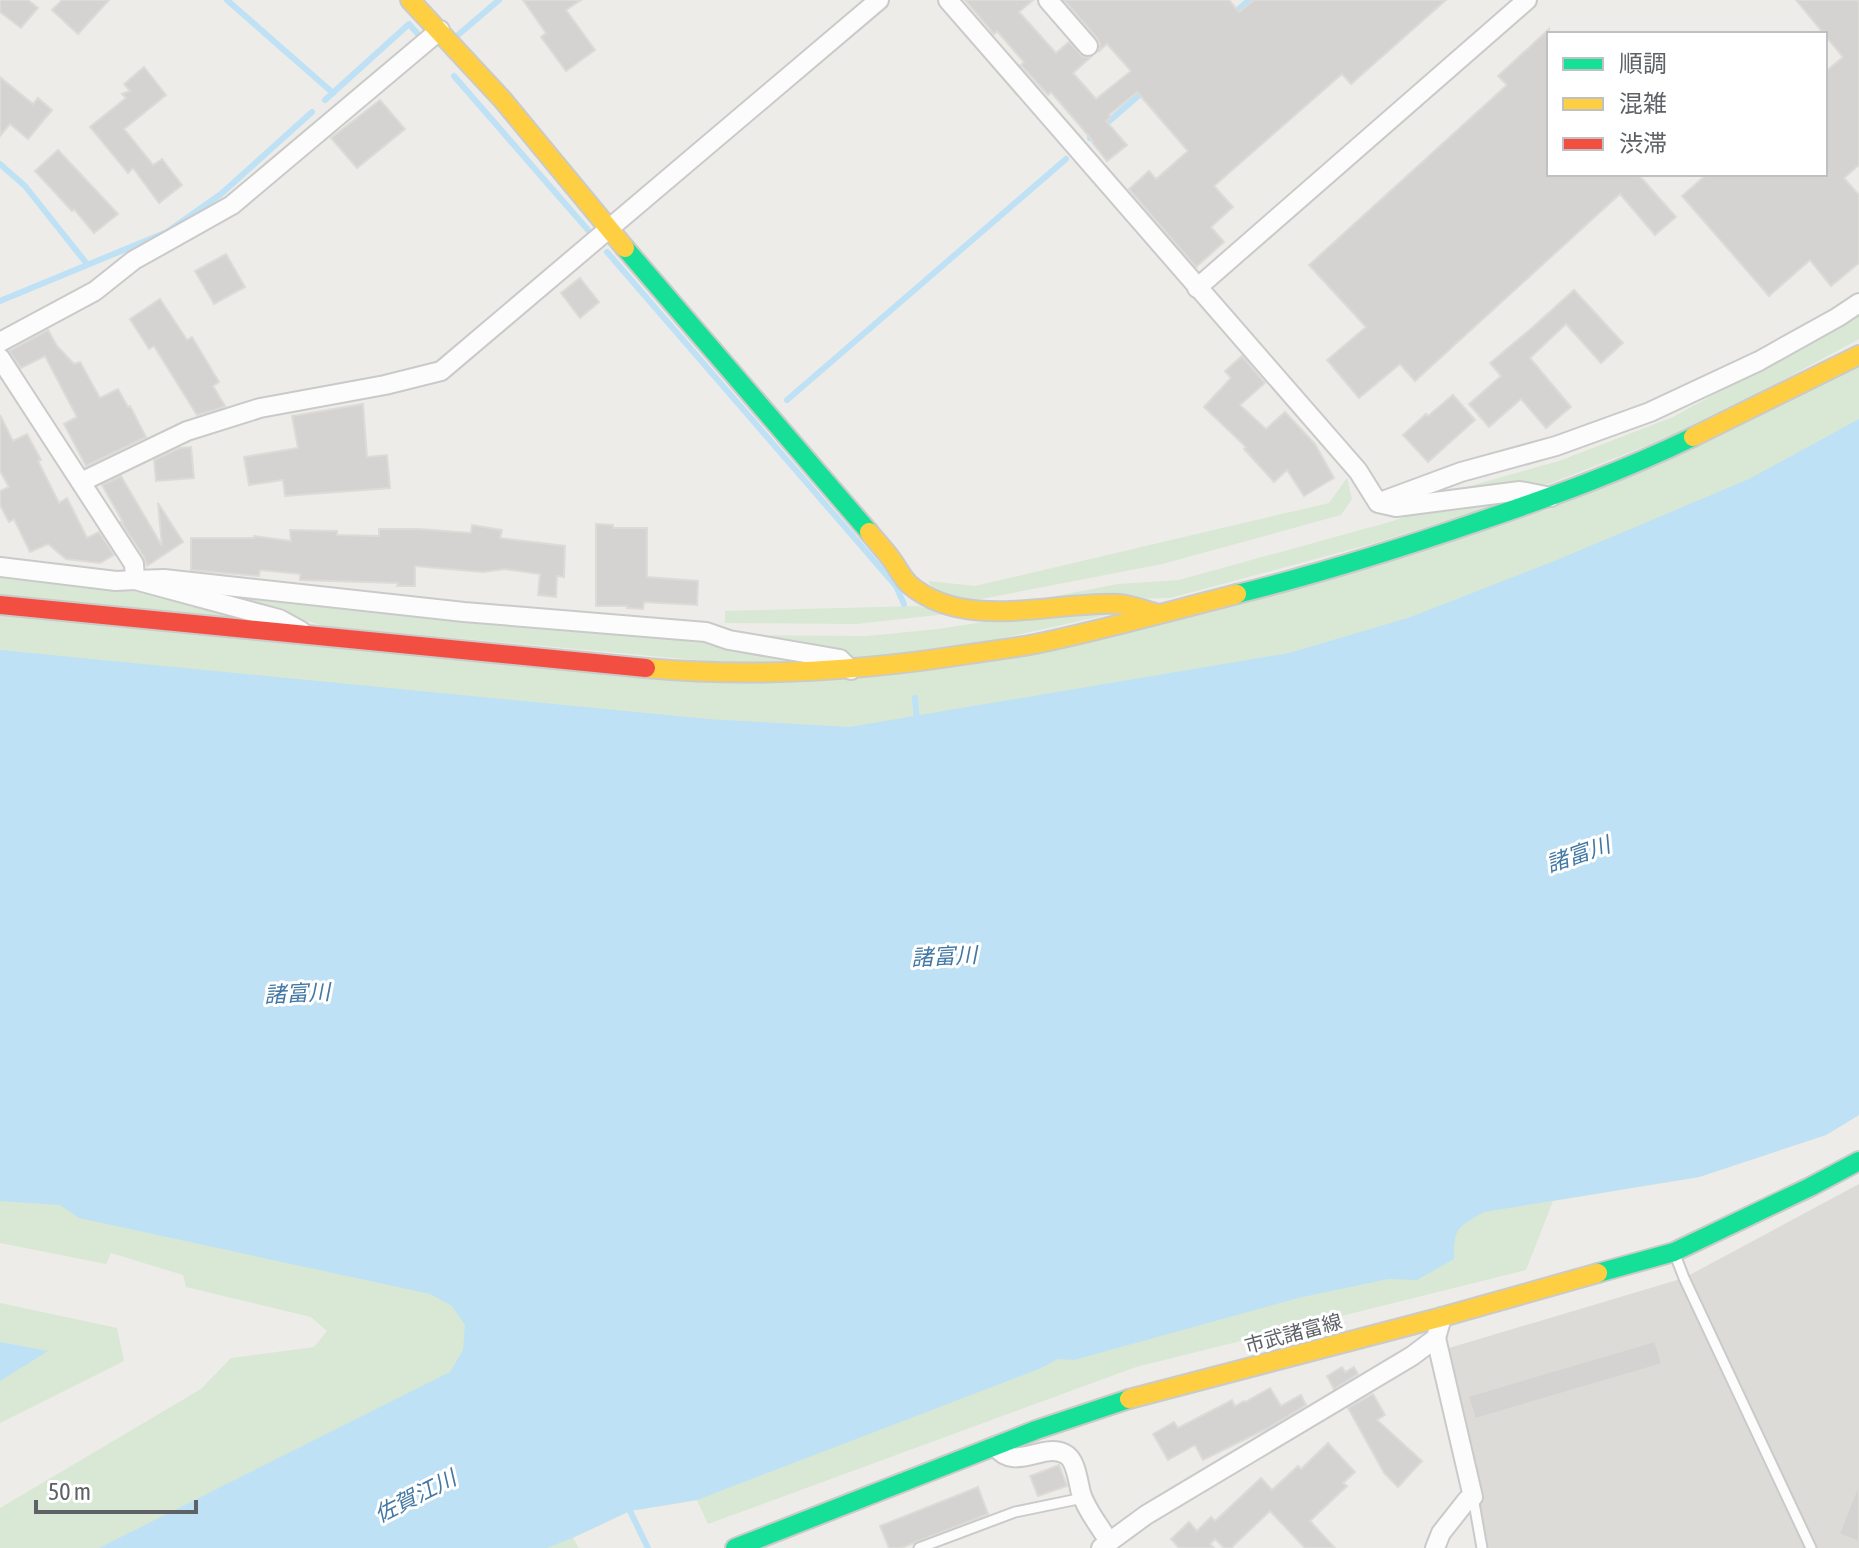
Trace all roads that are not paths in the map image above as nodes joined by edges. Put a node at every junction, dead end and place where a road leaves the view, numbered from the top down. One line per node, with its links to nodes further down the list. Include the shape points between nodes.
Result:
1 (410, 0): 6 (street)
2 (879, 0): 8 (street)
3 (948, 0): 9 (street)
4 (1048, 0): 7 (street)
5 (1527, 0): 9 (street)
6 (440, 30): 8 (street); 11 (street, via 232,205 134,260 95,291)
7 (1088, 46)
8 (610, 230): 14 (street, via 441,371 260,408 187,431); 20 (street, via 909,584 933,600 961,609 1122,603)
9 (1197, 288): 16 (street, via 1358,471)
10 (1859, 303): 16 (street, via 1759,361 1650,412)
11 (0, 342)
12 (1859, 355): 15 (street, via 1643,461)
13 (0, 358): 14 (street)
14 (81, 482): 18 (street, via 134,564)
15 (1551, 497): 16 (street, via 1520,491 1396,507); 20 (street, via 1282,583)
16 (1378, 503)
17 (0, 567): 18 (street)
18 (135, 580): 21 (street, via 279,619); 22 (street, via 706,632 840,659)
19 (0, 605): 21 (street)
20 (1156, 613): 22 (street, via 1035,644)
21 (310, 637): 22 (street, via 658,669)
22 (851, 670)
23 (1859, 1161): 24 (street, 市武諸富線)
24 (1674, 1252): 25 (street, 市武諸富線); 35 (lane)
25 (1442, 1317): 26 (street); 27 (street, 市武諸富線, via 1147,1393)
26 (1436, 1338): 28 (street); 30 (street)
27 (995, 1446): 29 (street, via 1014,1458 1066,1454); 31 (street, 市武諸富線)
28 (1473, 1497): 33 (street, via 1441,1533); 34 (lane)
29 (1083, 1498): 30 (street); 32 (lane, via 1015,1512)
30 (1105, 1545)
31 (735, 1548)
32 (919, 1548)
33 (1435, 1548)
34 (1482, 1548)
35 (1811, 1548)

